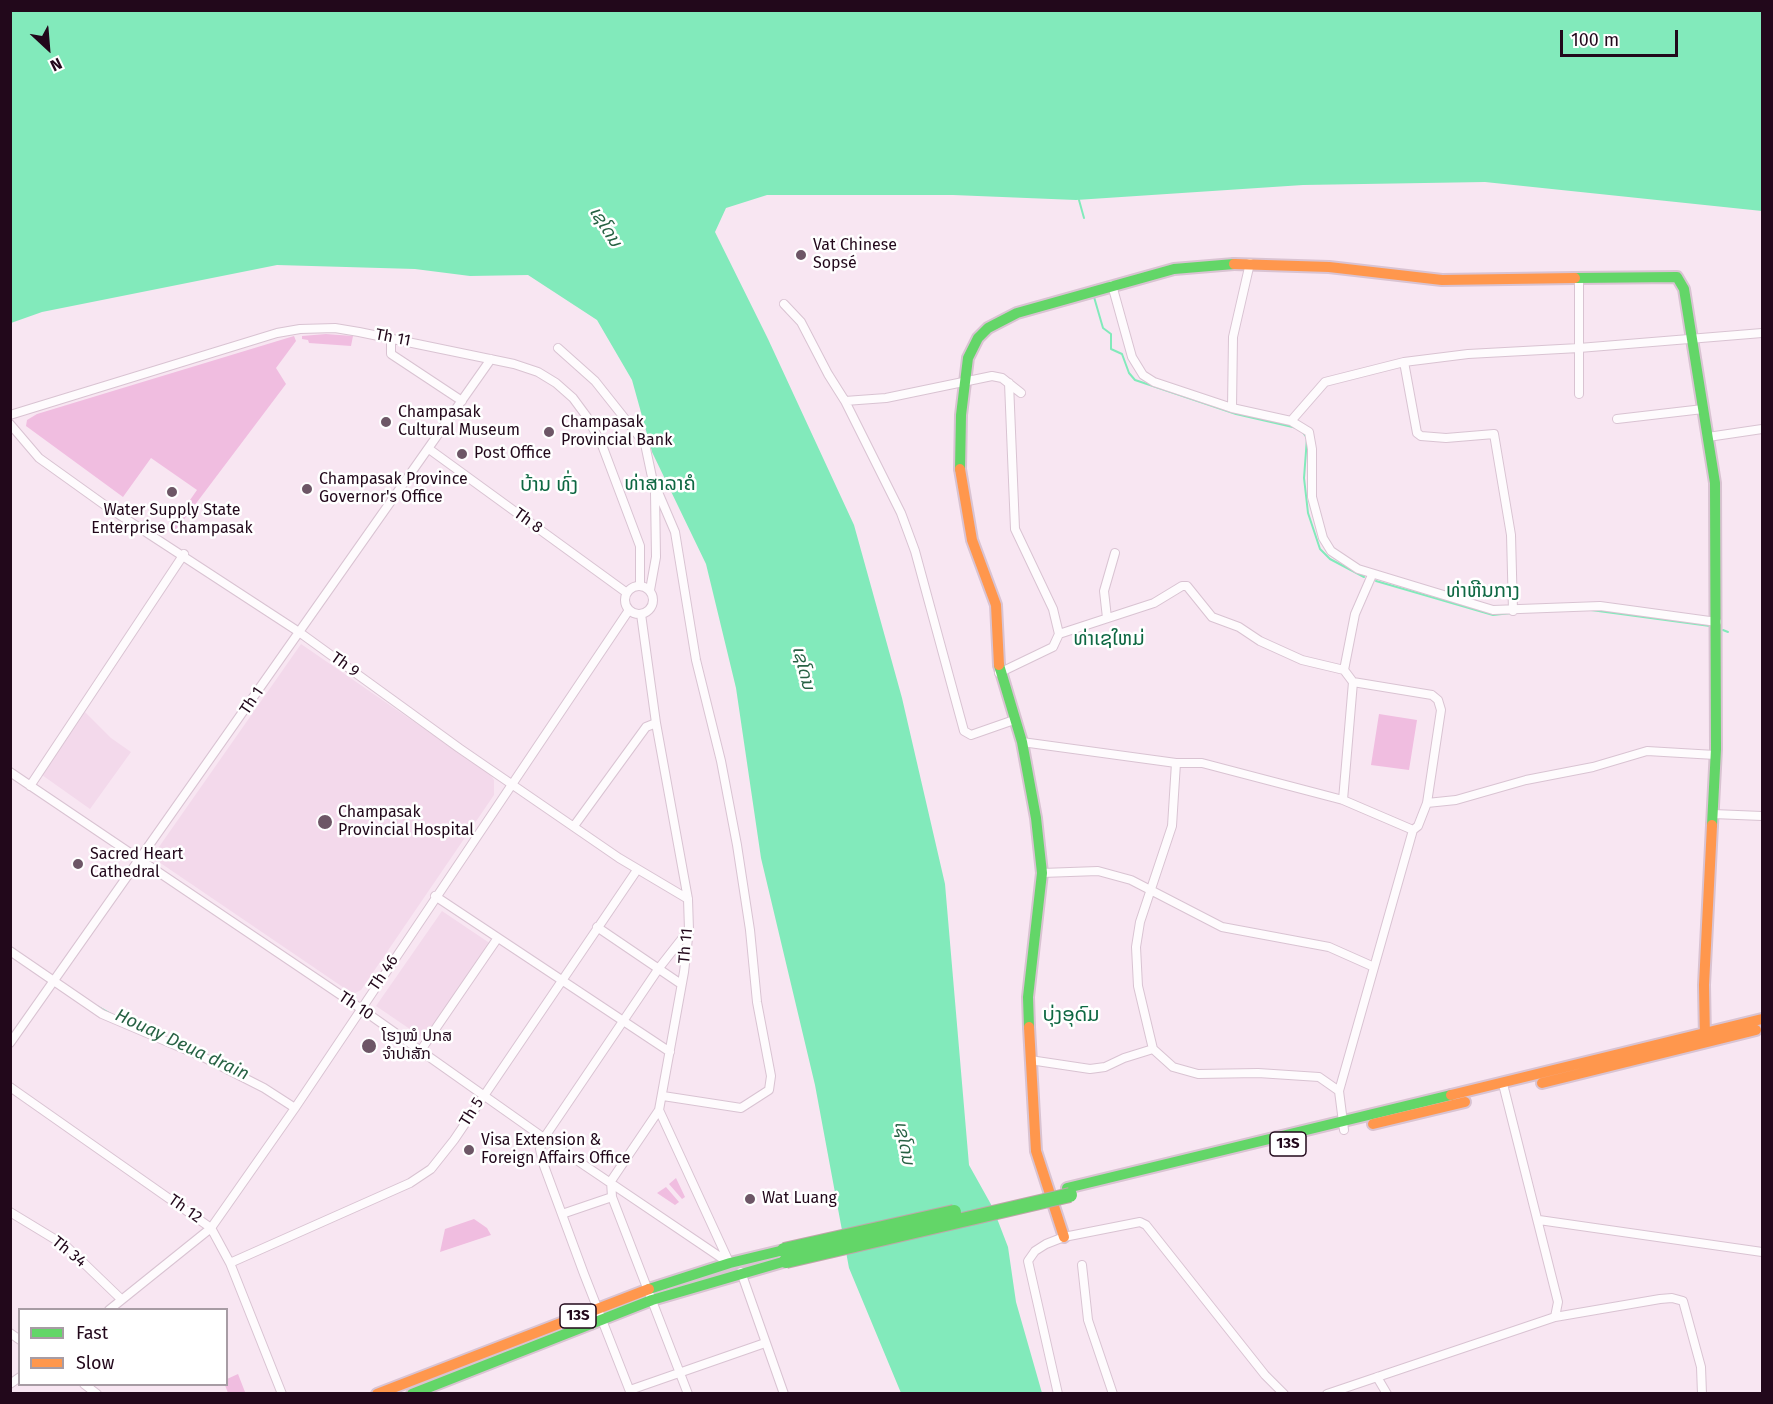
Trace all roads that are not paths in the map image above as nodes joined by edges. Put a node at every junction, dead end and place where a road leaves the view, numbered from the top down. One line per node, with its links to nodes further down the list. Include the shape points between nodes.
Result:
1 (1250, 263): 2 (main road, via 1442,280); 3 (main road, via 1174,270); 18 (street, via 1233,337)
2 (1579, 277): 7 (main road, via 1677,277 1684,289); 9 (street)
3 (1112, 285): 12 (main road, via 999,320 978,338 968,358); 18 (street, via 1132,357 1143,375)
4 (784, 304): 17 (street, via 801,322)
5 (1762, 333): 7 (street)
6 (391, 338): 10 (street, Th 11); 16 (street, via 391,354); 20 (street, Th 11, via 335,328 277,333)
7 (1693, 339): 9 (street); 19 (main road)
8 (558, 348): 27 (street, via 595,381 645,444)
9 (1579, 348): 11 (street); 15 (street)
10 (491, 359): 16 (street, Th 1); 31 (street, Th 11, via 547,377 573,398 587,417 602,445 640,546)
11 (1404, 362): 22 (street, via 1325,382); 35 (street, via 1417,433 1446,438 1494,434 1511,535)
12 (965, 380): 13 (street, via 992,376); 17 (street, via 886,398); 42 (main road, via 960,478 972,540 996,605)
13 (1009, 383): 14 (street); 40 (street, via 1015,529 1053,609)
14 (1022, 393)
15 (1579, 394)
16 (462, 401): 26 (street, Th 1)
17 (845, 401): 44 (street, via 908,532 964,732 971,735)
18 (1232, 408): 22 (street)
19 (1703, 409): 21 (street); 25 (main road)
20 (10, 415)
21 (1617, 419)
22 (1291, 421): 30 (street, via 1303,426 1312,440 1312,496 1323,538 1343,561)
23 (10, 424): 29 (street, Th 9, via 39,458 134,525)
24 (1762, 429): 25 (street)
25 (1708, 437): 38 (main road, via 1715,483)
26 (429, 449): 33 (street, Th 8); 39 (street, Th 1)
27 (652, 478): 32 (street, via 657,505 656,557); 87 (street, via 675,532 696,660 721,761 746,898 757,1002 771,1076 769,1090 741,1108)
28 (1115, 553): 37 (street, via 1104,591)
29 (184, 554): 39 (street, Th 9); 51 (street)
30 (1372, 575): 35 (street, via 1493,610); 41 (street, via 1355,614)
31 (640, 586): 32 (street); 33 (street)
32 (650, 590): 36 (street, via 653,604)
33 (627, 593): 34 (street)
34 (629, 610): 36 (street); 50 (street, Th 46)
35 (1513, 610): 38 (street, via 1600,606)
36 (641, 614): 45 (street, Th 11)
37 (1107, 618): 40 (street); 41 (street, via 1158,602 1182,585 1187,586 1212,617 1302,660)
38 (1717, 622): 47 (main road)
39 (299, 632): 50 (street, Th 9); 58 (street, Th 1)
40 (1059, 634): 42 (street, via 1053,647)
41 (1344, 670): 43 (street)
42 (999, 673): 44 (main road)
43 (1353, 682): 52 (street); 53 (street, via 1432,695 1438,700 1441,710)
44 (1014, 720): 46 (main road)
45 (656, 723): 56 (street, via 646,727); 63 (street, Th 11)
46 (1022, 742): 48 (street); 60 (main road)
47 (1715, 755): 53 (street, via 1647,751 1456,800); 54 (main road)
48 (1176, 763): 52 (street, via 1202,763); 61 (street, via 1172,826)
49 (10, 772): 51 (street, Th 10)
50 (511, 784): 56 (street, Th 9); 62 (street, Th 46)
51 (30, 786): 58 (street, Th 10)
52 (1343, 800): 57 (street)
53 (1427, 803): 57 (street)
54 (1713, 814): 55 (street); 77 (main road)
55 (1762, 816)
56 (574, 826): 59 (street, Th 9)
57 (1413, 830): 68 (street)
58 (141, 859): 71 (street, Th 1); 73 (street, Th 10)
59 (637, 870): 63 (street, Th 9); 64 (street, Th 5)
60 (1042, 873): 61 (street, via 1098,871 1131,880); 82 (main road, via 1028,997)
61 (1150, 891): 68 (street, via 1222,927 1314,943); 79 (street, via 1140,922 1136,966)
62 (435, 896): 66 (street); 73 (street, Th 46)
63 (688, 899): 65 (street, Th 11)
64 (597, 927): 69 (street); 70 (street, Th 5)
65 (689, 930): 69 (street); 72 (street, Th 11)
66 (497, 939): 70 (street); 80 (street)
67 (10, 951): 71 (street)
68 (1374, 967): 85 (street)
69 (659, 968): 72 (street); 75 (street)
70 (561, 981): 75 (street); 86 (street, Th 5)
71 (54, 983): 78 (street, Th 1); 88 (street, via 102,1014 203,1057)
72 (681, 984): 81 (street, Th 11)
73 (360, 1008): 80 (street, Th 10); 88 (street, Th 46)
74 (1762, 1019): 77 (main road, 13S)
75 (624, 1021): 81 (street); 91 (street)
76 (1762, 1028): 77 (main road, 13S)
77 (1705, 1038): 84 (main road, 13S)
78 (10, 1043)
79 (1154, 1049): 82 (street, via 1090,1069); 85 (street, via 1173,1067 1198,1074 1320,1077)
80 (421, 1050): 86 (street, Th 10)
81 (670, 1052): 87 (street, Th 11)
82 (1030, 1060): 98 (main road, via 1036,1151)
83 (10, 1087): 97 (street, Th 12)
84 (1504, 1088): 90 (main road, 13S); 96 (street)
85 (1339, 1091): 90 (street)
86 (483, 1095): 91 (street, Th 10); 100 (street, Th 5, via 454,1140 422,1177)
87 (663, 1096): 89 (street, Th 11)
88 (295, 1108): 97 (street, Th 46)
89 (659, 1110): 92 (street, Th 11); 102 (street)
90 (1343, 1126): 102 (main road, 13S, bridge)
91 (544, 1138): 92 (street, Th 10); 95 (street, via 540,1149 543,1163)
92 (611, 1181): 93 (street); 102 (street, Th 10)
93 (612, 1197): 95 (street); 103 (street)
94 (10, 1212): 104 (street, Th 34, via 66,1246)
95 (562, 1214): 106 (street)
96 (1539, 1220): 99 (street); 107 (street, via 1557,1302)
97 (211, 1228): 100 (street, Th 12); 104 (street, Th 46)
98 (1064, 1237): 117 (street, via 1035,1251 1028,1262); 119 (street, via 1131,1222 1146,1225)
99 (1762, 1252)
100 (230, 1263): 112 (street, Th 12)
101 (1082, 1265): 118 (street, via 1088,1320)
102 (736, 1268): 103 (main road, 13S); 108 (street)
103 (651, 1295): 106 (main road, 13S); 109 (street)
104 (121, 1299): 105 (street, Th 46)
105 (111, 1308)
106 (599, 1313): 111 (street); 113 (main road, 13S); 114 (main road, 13S)
107 (1555, 1317): 110 (street); 122 (street, via 1679,1299 1687,1308 1701,1367)
108 (765, 1343): 109 (street); 116 (street)
109 (681, 1374): 111 (street); 115 (street)
110 (1377, 1377): 120 (street); 121 (street)
111 (630, 1392)
112 (282, 1394)
113 (377, 1394)
114 (412, 1394)
115 (688, 1394)
116 (784, 1394)
117 (1058, 1394)
118 (1113, 1394)
119 (1284, 1394)
120 (1327, 1394)
121 (1387, 1394)
122 (1702, 1394)

